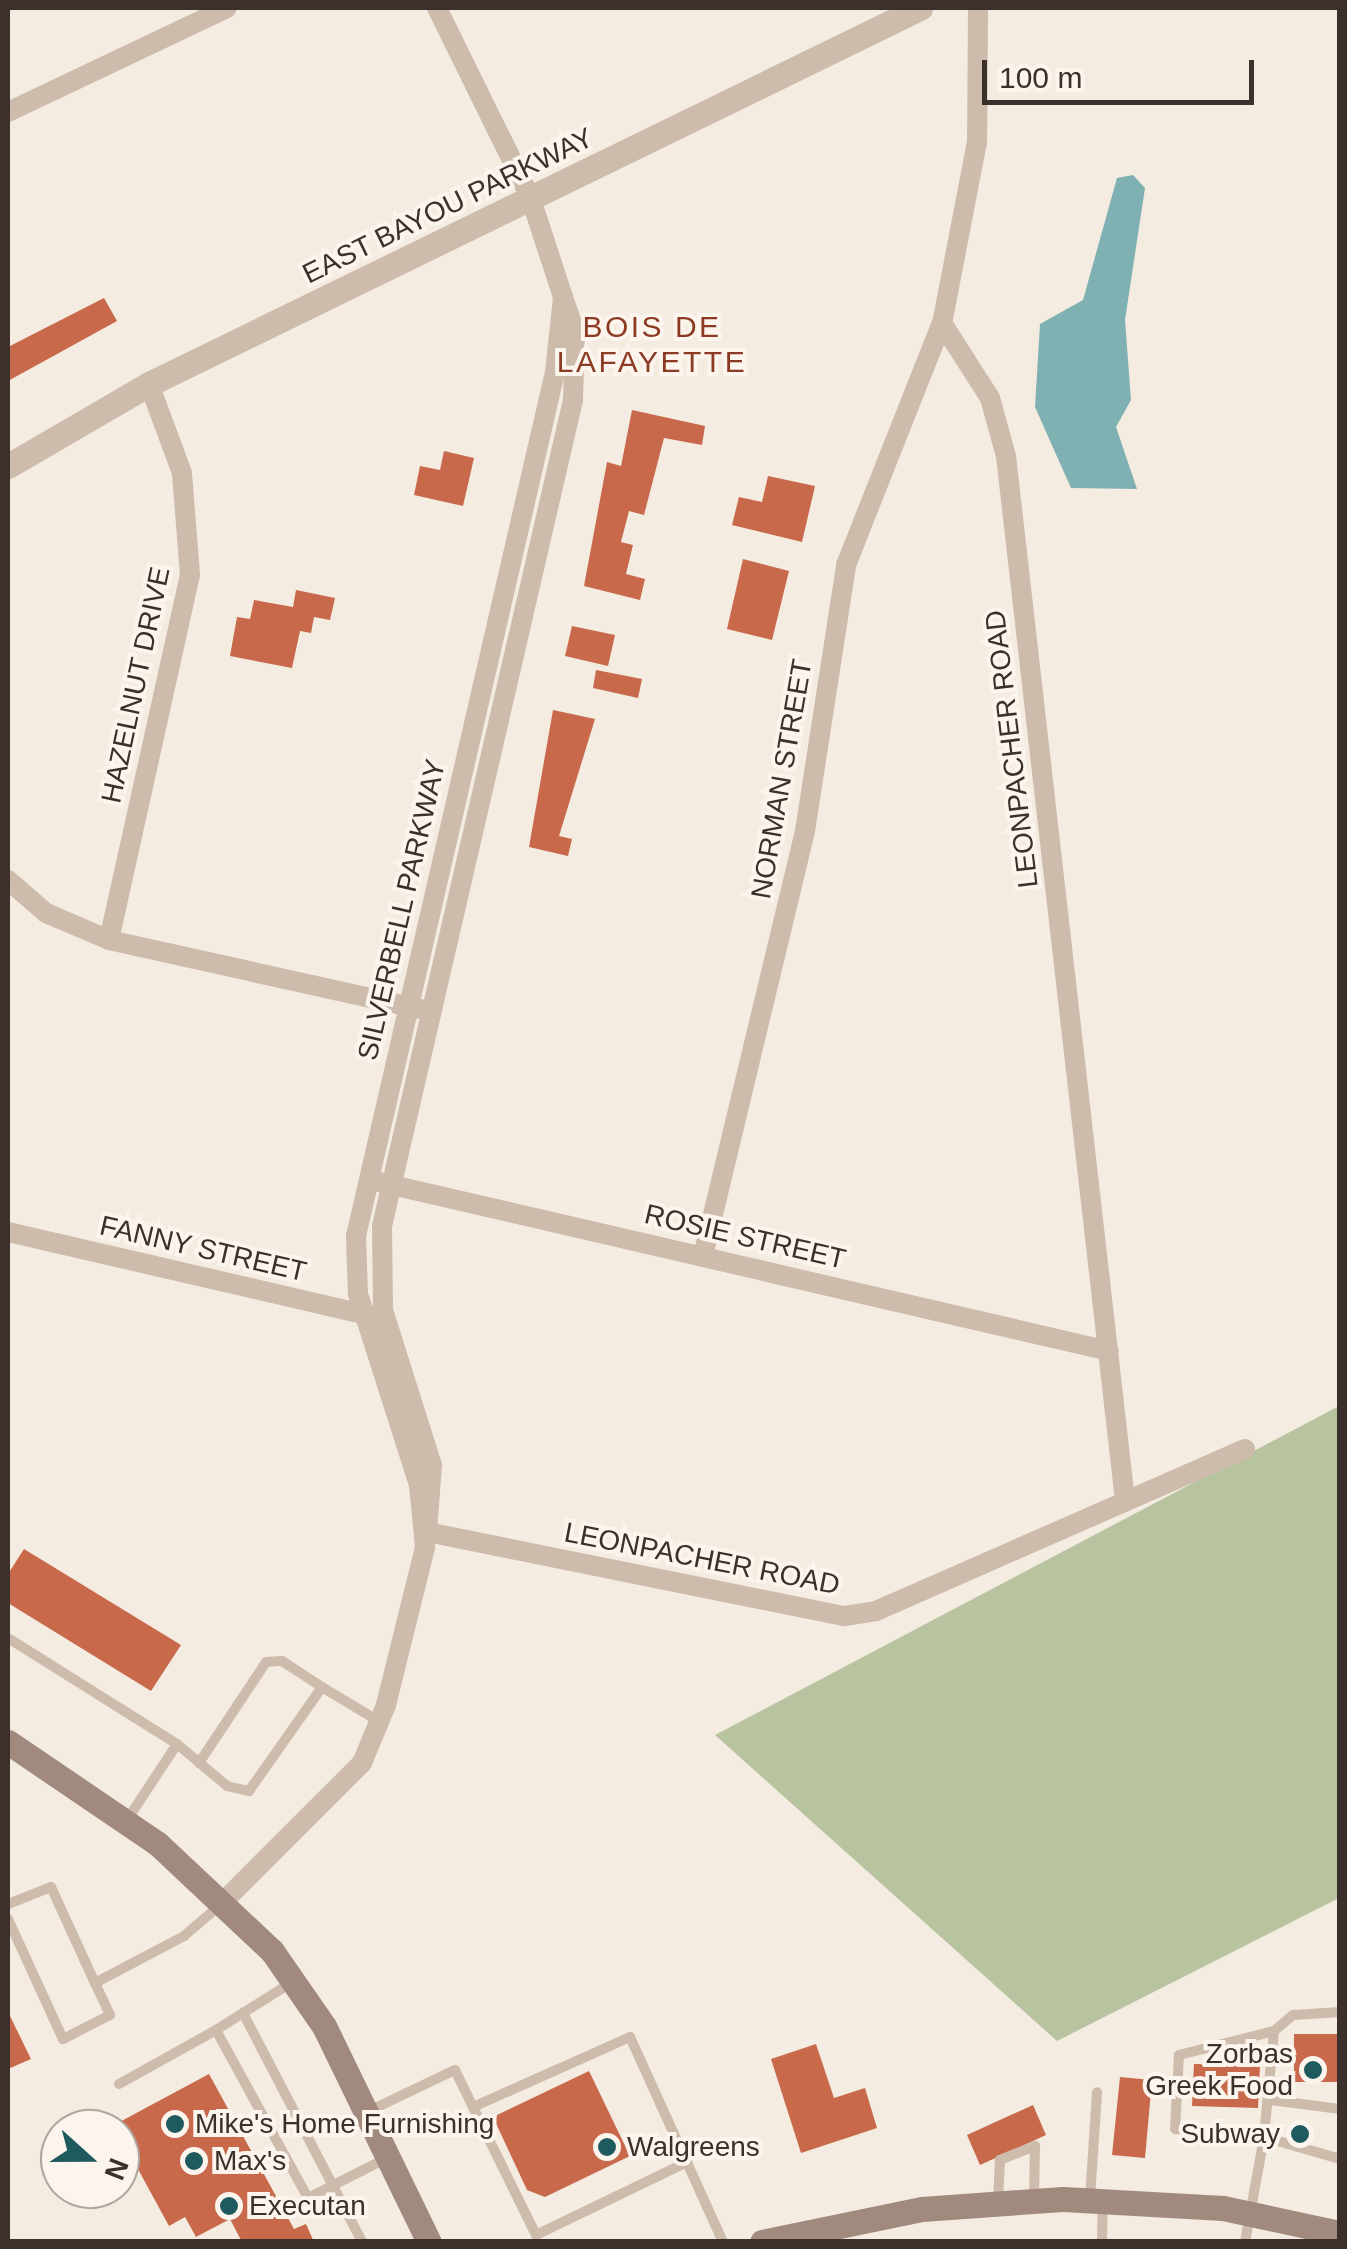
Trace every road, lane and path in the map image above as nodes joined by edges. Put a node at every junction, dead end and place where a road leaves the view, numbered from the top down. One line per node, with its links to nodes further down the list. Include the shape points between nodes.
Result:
1 (227, 8): 5 (street)
2 (437, 8): 6 (street, SILVERBELL PARKWAY)
3 (920, 8): 6 (street, EAST BAYOU PARKWAY)
4 (978, 8): 7 (street, via 977,142)
5 (8, 112)
6 (530, 200): 8 (street, EAST BAYOU PARKWAY); 12 (street, SILVERBELL PARKWAY, via 562,297 555,372)
7 (942, 323): 16 (street, NORMAN STREET, via 846,565 804,831); 19 (street, LEONPACHER ROAD, via 990,398 1006,456)
8 (149, 384): 9 (street, EAST BAYOU PARKWAY); 11 (street, HAZELNUT DRIVE, via 182,473 190,576)
9 (8, 466)
10 (8, 880): 11 (street, via 46,913)
11 (108, 940): 12 (street)
12 (419, 1008): 13 (street, SILVERBELL PARKWAY); 14 (street, SILVERBELL PARKWAY)
13 (367, 1180): 14 (street, ROSIE STREET); 17 (street, SILVERBELL PARKWAY, via 354,1262)
14 (390, 1185): 16 (street, ROSIE STREET); 18 (street, SILVERBELL PARKWAY, via 379,1254)
15 (8, 1232): 17 (street, FANNY STREET)
16 (703, 1256): 19 (street, ROSIE STREET)
17 (364, 1315): 18 (street, FANNY STREET); 22 (street, SILVERBELL PARKWAY, via 409,1448)
18 (386, 1318): 22 (street, SILVERBELL PARKWAY, via 430,1454)
19 (1110, 1350): 21 (street, LEONPACHER ROAD)
20 (1245, 1449): 21 (street, LEONPACHER ROAD)
21 (1125, 1501): 22 (street, LEONPACHER ROAD, via 876,1611 845,1616)
22 (426, 1532): 25 (street, SILVERBELL PARKWAY)
23 (8, 1638): 27 (lane)
24 (322, 1687): 25 (lane); 28 (lane, via 282,1661 266,1662); 28 (lane, via 259,1785 238,1790)
25 (380, 1722): 30 (street, SILVERBELL PARKWAY, via 346,1786)
26 (8, 1742): 29 (main road)
27 (177, 1744): 28 (lane); 29 (lane)
28 (200, 1763)
29 (126, 1820): 30 (main road)
30 (224, 1901): 33 (main road); 34 (lane, via 184,1936)
31 (8, 1904): 34 (lane, via 51,1887)
32 (8, 1918): 34 (lane, via 63,2040 110,2015)
33 (295, 1980): 36 (lane); 44 (main road)
34 (95, 1984)
35 (1340, 2012): 38 (lane, via 1293,2015)
36 (243, 2013): 37 (lane); 49 (lane)
37 (216, 2030): 39 (lane); 49 (lane, via 308,2198)
38 (1274, 2031): 41 (lane); 45 (lane, via 1178,2055 1174,2129)
39 (119, 2084)
40 (1097, 2092): 50 (lane)
41 (1270, 2100): 43 (lane); 45 (lane)
42 (473, 2108): 44 (lane, via 455,2070); 48 (lane, via 536,2235); 48 (lane, via 630,2037)
43 (1340, 2109)
44 (367, 2112): 46 (main road)
45 (1264, 2137): 47 (lane); 53 (lane)
46 (387, 2158): 49 (lane); 57 (main road)
47 (1340, 2159)
48 (687, 2162): 58 (lane)
49 (337, 2182): 56 (lane)
50 (1097, 2199): 51 (main road); 53 (main road); 60 (lane)
51 (1034, 2200): 52 (main road); 52 (lane, via 1035,2146 1000,2160)
52 (998, 2202): 54 (main road)
53 (1250, 2213): 55 (main road); 61 (lane)
54 (853, 2231): 59 (main road)
55 (1340, 2233)
56 (362, 2242)
57 (429, 2242)
58 (723, 2242)
59 (762, 2242)
60 (1102, 2242)
61 (1246, 2242)

